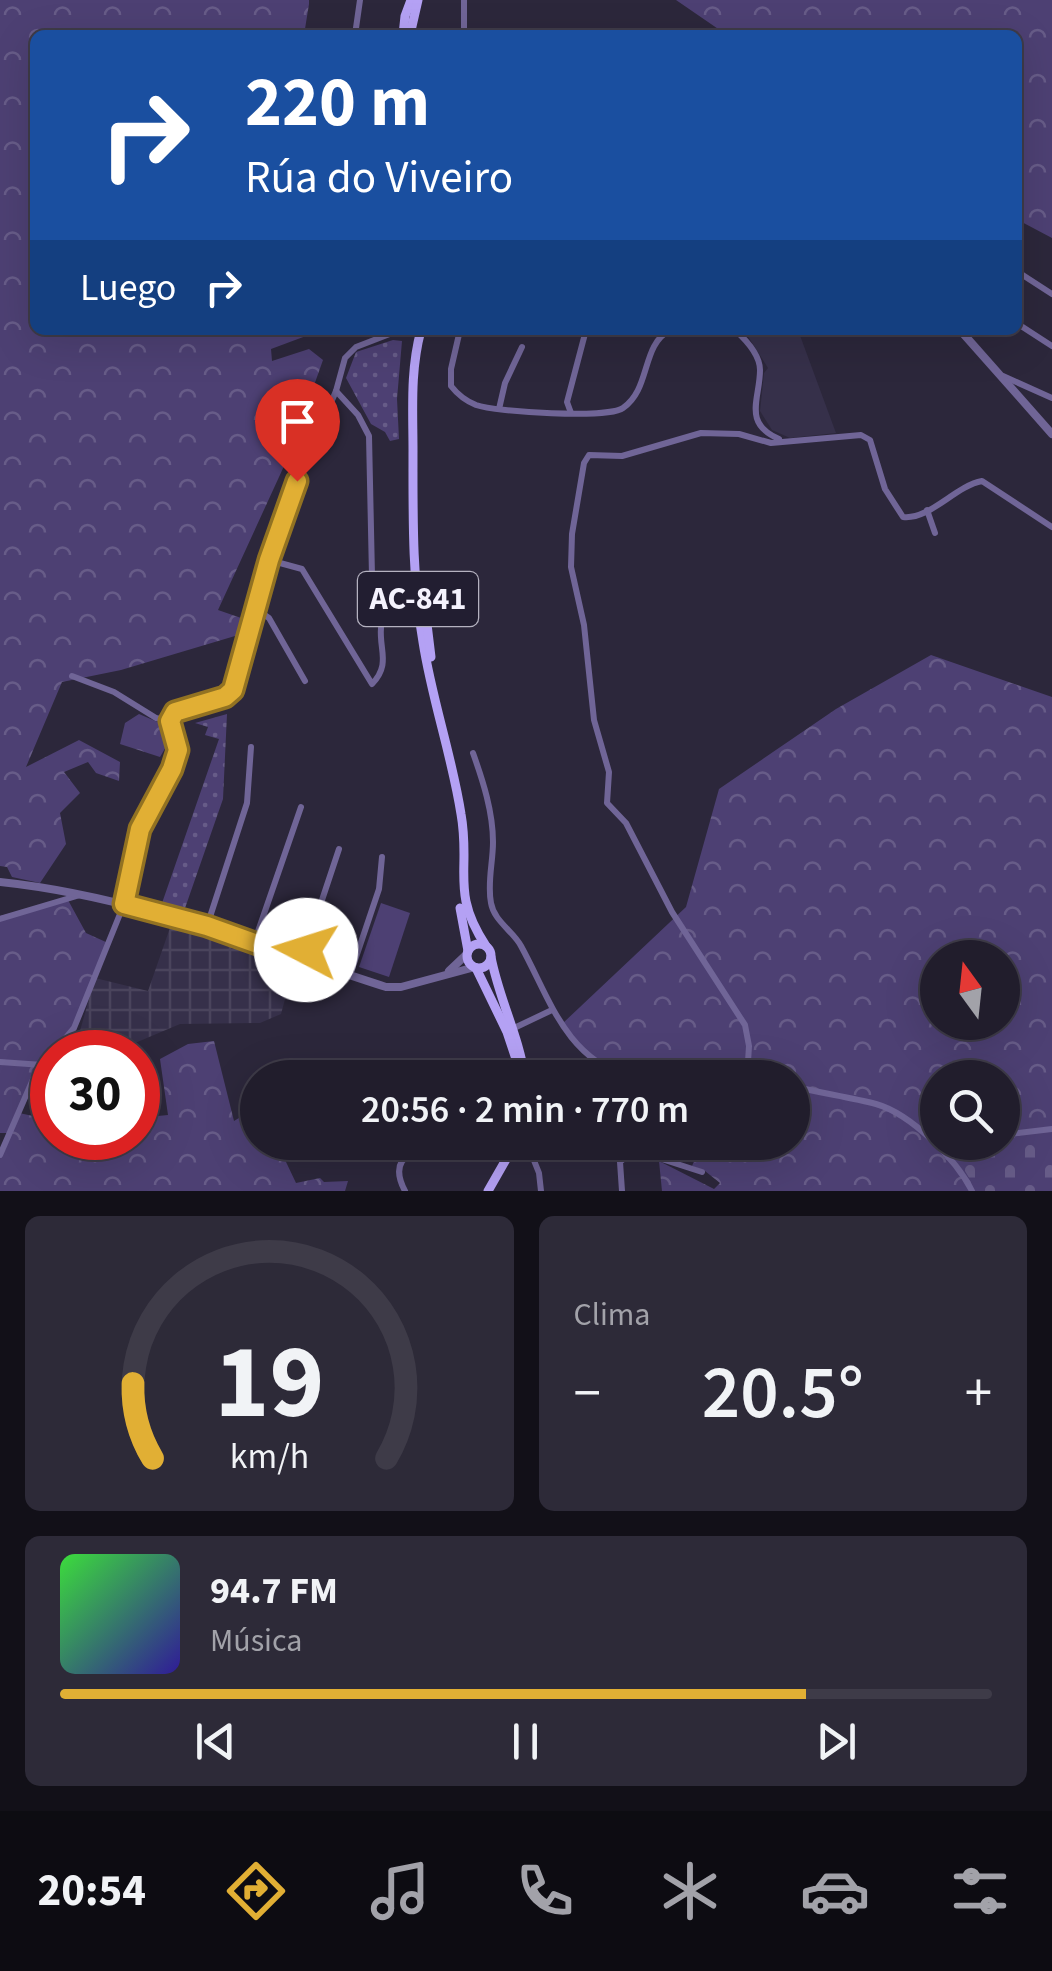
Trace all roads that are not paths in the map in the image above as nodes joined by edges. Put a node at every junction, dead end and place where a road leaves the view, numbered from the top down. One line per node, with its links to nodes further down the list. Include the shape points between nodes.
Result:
1 (360, 0): 4 (street)
2 (464, 0): 6 (street)
3 (413, 2): 5 (main road)
4 (356, 30)
5 (409, 30)
6 (464, 30)
7 (1022, 275): 8 (street)
8 (1052, 294)
9 (1022, 327): 20 (street)
10 (387, 335): 22 (street, via 345,358)
11 (420, 335): 41 (main road, AC-841, via 411,377 418,599)
12 (459, 335): 24 (street, via 451,386 472,404)
13 (585, 335): 25 (street)
14 (656, 335): 18 (street)
15 (664, 335): 18 (street)
16 (740, 335): 27 (street, via 760,365 755,404 761,428)
17 (964, 335): 21 (street)
18 (655, 342): 25 (street, via 639,389 623,408 606,415)
19 (522, 346): 24 (street)
20 (1052, 346)
21 (999, 374): 23 (street); 26 (street)
22 (336, 391): 31 (street); 32 (street, via 369,436)
23 (1052, 398)
24 (498, 409): 25 (street)
25 (570, 413)
26 (1051, 434)
27 (782, 440): 28 (street, via 866,436 900,513 909,518); 62 (street, via 701,433 622,456 589,456 572,534 592,709 609,772 607,803 626,823 686,936 745,1025)
28 (927, 510): 29 (street, via 982,481); 30 (street)
29 (1052, 526)
30 (935, 533)
31 (269, 560): 33 (street); 34 (street, via 302,570 372,684 385,653)
32 (369, 584)
33 (256, 609): 36 (street, via 269,618); 37 (street, via 233,690 175,712)
34 (381, 628)
35 (72, 676): 37 (street)
36 (304, 681)
37 (170, 721): 46 (street, via 178,750 140,829)
38 (251, 747): 48 (street, via 247,803)
39 (473, 753): 57 (street, via 492,828 492,910 519,942)
40 (300, 808): 49 (street)
41 (463, 846): 50 (main road, AC-841, via 467,916); 51 (main road, AC-841, via 458,887)
42 (339, 849): 53 (street)
43 (382, 858): 55 (street, via 379,889)
44 (0, 882): 45 (street)
45 (84, 894): 46 (street); 47 (street)
46 (124, 904): 48 (street); 58 (street)
47 (0, 919)
48 (207, 926): 49 (street)
49 (254, 943): 53 (street)
50 (486, 946): 51 (main road); 52 (main road, AC-841)
51 (467, 952): 54 (main road, AC-841); 56 (street)
52 (491, 958): 54 (main road); 59 (main road, AC-841)
53 (302, 960): 55 (street)
54 (476, 968): 56 (street); 59 (main road, AC-841)
55 (350, 975): 56 (street, via 386,987)
56 (440, 976)
57 (552, 1010): 59 (street); 61 (street)
58 (72, 1030)
59 (510, 1030): 60 (main road, AC-841)
60 (516, 1060)
61 (592, 1060)
62 (748, 1060)
63 (0, 1062): 64 (street)
64 (30, 1064)
65 (30, 1086): 70 (street)
66 (810, 1090): 68 (street, via 878,1105)
67 (1052, 1129): 69 (street)
68 (920, 1133)
69 (1020, 1133)
70 (0, 1155)
71 (402, 1160): 79 (street, via 397,1172)
72 (508, 1160): 80 (main road)
73 (508, 1160): 80 (main road)
74 (534, 1160): 81 (street)
75 (622, 1160): 82 (street)
76 (667, 1160): 78 (street)
77 (951, 1160): 83 (street)
78 (702, 1172)
79 (405, 1191)
80 (485, 1191)
81 (540, 1191)
82 (622, 1191)
83 (972, 1191)

